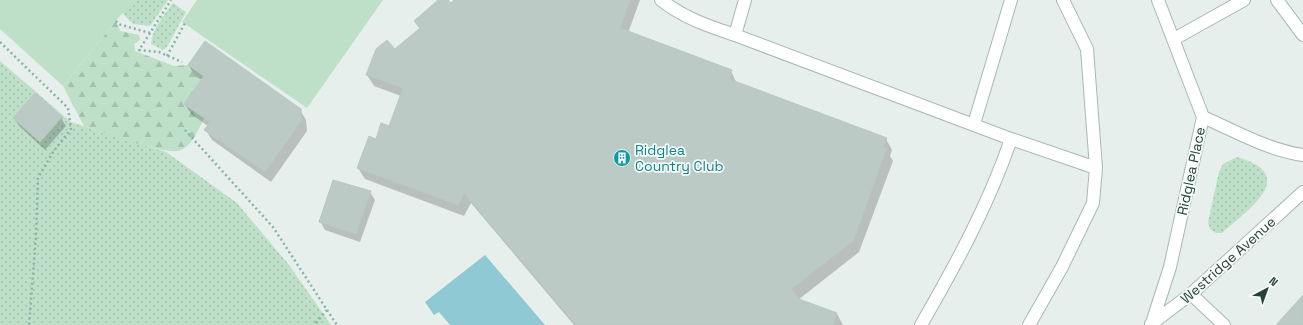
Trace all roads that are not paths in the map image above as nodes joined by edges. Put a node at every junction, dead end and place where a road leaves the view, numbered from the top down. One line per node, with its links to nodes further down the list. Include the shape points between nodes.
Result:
1 (661, 0): 8 (street, via 699,23)
2 (745, 0): 8 (street)
3 (1011, 0): 12 (street)
4 (1063, 0): 15 (street, via 1087,49)
5 (1158, 0): 10 (street, Ridglea Place)
6 (1244, 0): 10 (street)
7 (1277, 0): 9 (street)
8 (735, 35): 12 (street)
9 (1303, 35)
10 (1174, 39): 11 (street, Ridglea Place)
11 (1203, 117): 14 (street, via 1273,148); 18 (street, Ridglea Place, via 1170,267)
12 (974, 124): 13 (street)
13 (1011, 139): 15 (street); 19 (street, via 1001,168 973,226)
14 (1303, 156)
15 (1096, 168): 20 (street, via 1093,203 1062,268)
16 (1303, 192): 17 (street, Westridge Avenue)
17 (1191, 294): 18 (street, Westridge Avenue); 21 (street)
18 (1151, 324)
19 (921, 325)
20 (1029, 325)
21 (1224, 325)

